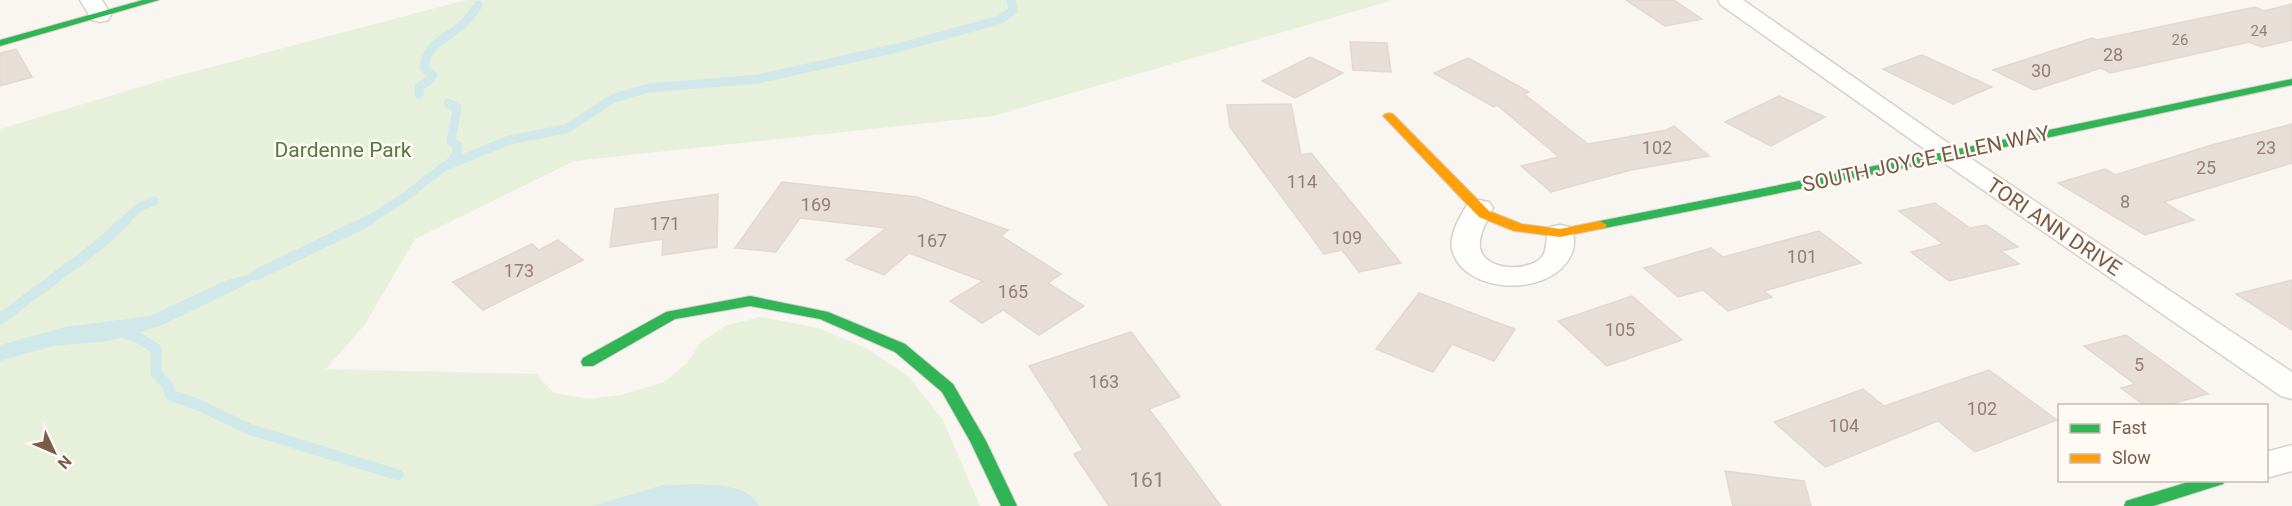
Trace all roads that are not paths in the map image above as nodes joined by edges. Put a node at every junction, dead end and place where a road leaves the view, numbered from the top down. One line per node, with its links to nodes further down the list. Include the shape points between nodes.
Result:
1 (154, 0): 3 (street)
2 (1729, 0): 7 (street, TORI ANN DRIVE)
3 (96, 8): 4 (street)
4 (0, 43)
5 (2292, 82): 7 (street, SOUTH JOYCE ELLEN WAY)
6 (1389, 116): 8 (street, SOUTH JOYCE ELLEN WAY)
7 (1949, 155): 9 (street, SOUTH JOYCE ELLEN WAY); 11 (street, TORI ANN DRIVE)
8 (1479, 208): 9 (street, SOUTH JOYCE ELLEN WAY, via 1484,214 1519,228); 9 (street, via 1466,239 1467,254 1478,268 1504,276 1528,276 1553,263)
9 (1560, 234)
10 (588, 362): 15 (street, via 671,315 750,301 823,315 900,348 948,388)
11 (2292, 388)
12 (2292, 458): 13 (street)
13 (2268, 464)
14 (2210, 482): 16 (street)
15 (1009, 506)
16 (2132, 506)

